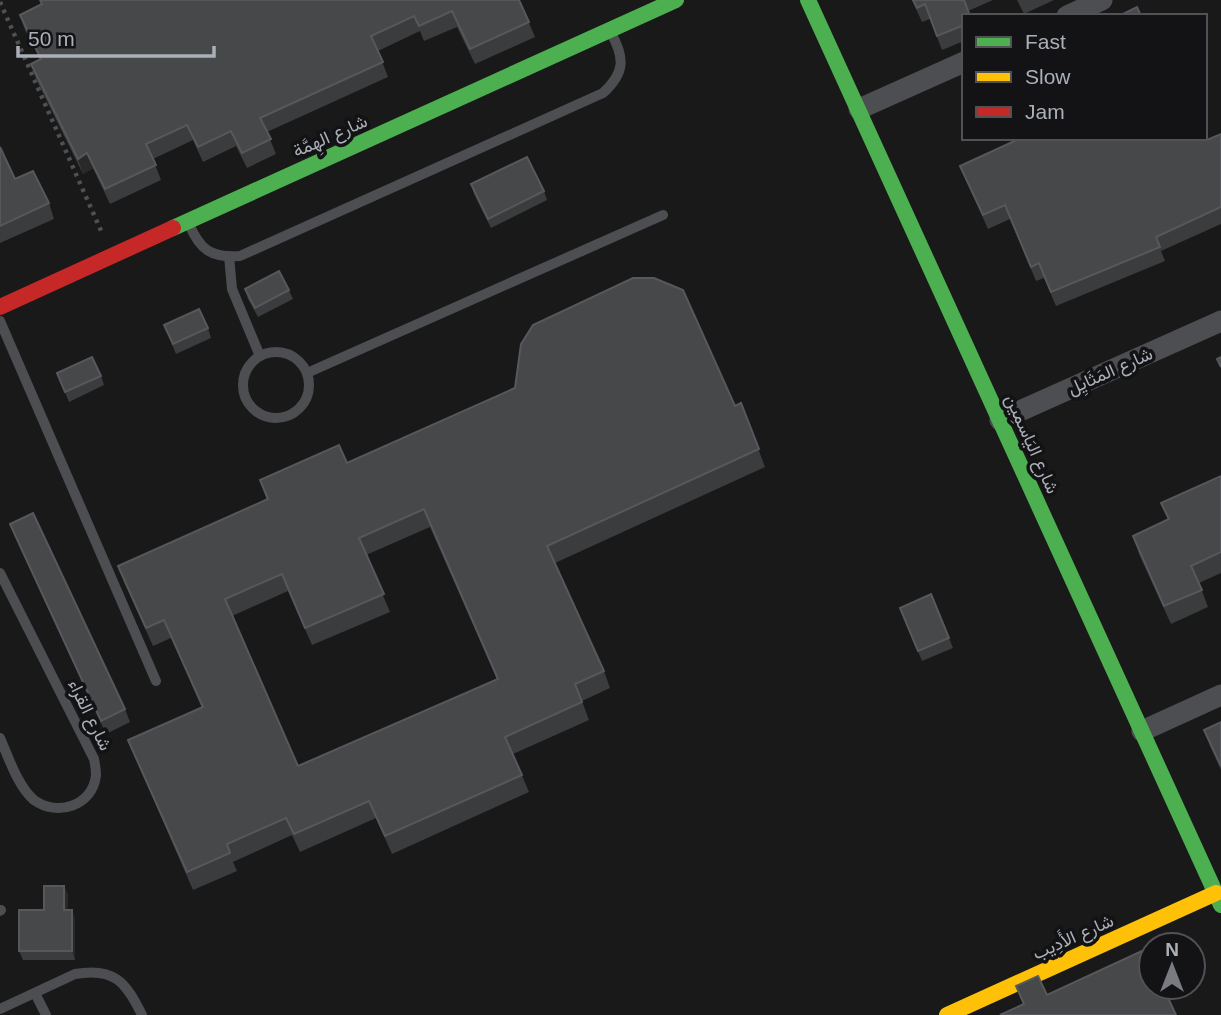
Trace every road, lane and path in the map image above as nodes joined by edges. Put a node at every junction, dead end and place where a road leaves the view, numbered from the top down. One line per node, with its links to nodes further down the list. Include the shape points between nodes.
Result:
1 (676, 0): 6 (street, شارع الهِمَّة)
2 (808, 0): 8 (street, شارع اليَاسمِين)
3 (1102, 0): 5 (street)
4 (0, 2): 11 (path)
5 (1071, 14)
6 (610, 30): 10 (street, شارع الهِمَّة); 12 (lane, via 621,63 612,85 603,93 250,252)
7 (962, 63): 8 (street)
8 (859, 109): 18 (street, شارع اليَاسمِين)
9 (663, 215): 17 (lane)
10 (188, 222): 11 (street, شارع الهِمَّة); 12 (lane, via 201,246)
11 (112, 256): 13 (street, شارع الهِمَّة)
12 (229, 256): 16 (lane, via 232,289)
13 (0, 307)
14 (0, 321): 20 (lane)
15 (1221, 321): 18 (street, شارع المَثَايِل)
16 (260, 356): 17 (lane, via 282,352 301,363); 17 (lane, via 251,362 242,382 247,403 264,417 275,419 296,412 308,394)
17 (307, 373)
18 (1000, 420): 22 (street, شارع اليَاسمِين)
19 (0, 573): 23 (lane, شارع القراء, via 94,759 92,789 77,805 44,806 23,787)
20 (156, 681)
21 (1221, 695): 22 (street)
22 (1142, 731): 24 (street, شارع اليَاسمِين)
23 (0, 738)
24 (1218, 899): 29 (street, شارع الأَدِيب)
25 (35, 993): 26 (lane); 27 (lane); 28 (lane, via 75,974 101,972 129,989)
26 (0, 1009)
27 (46, 1015)
28 (142, 1015)
29 (947, 1015)

